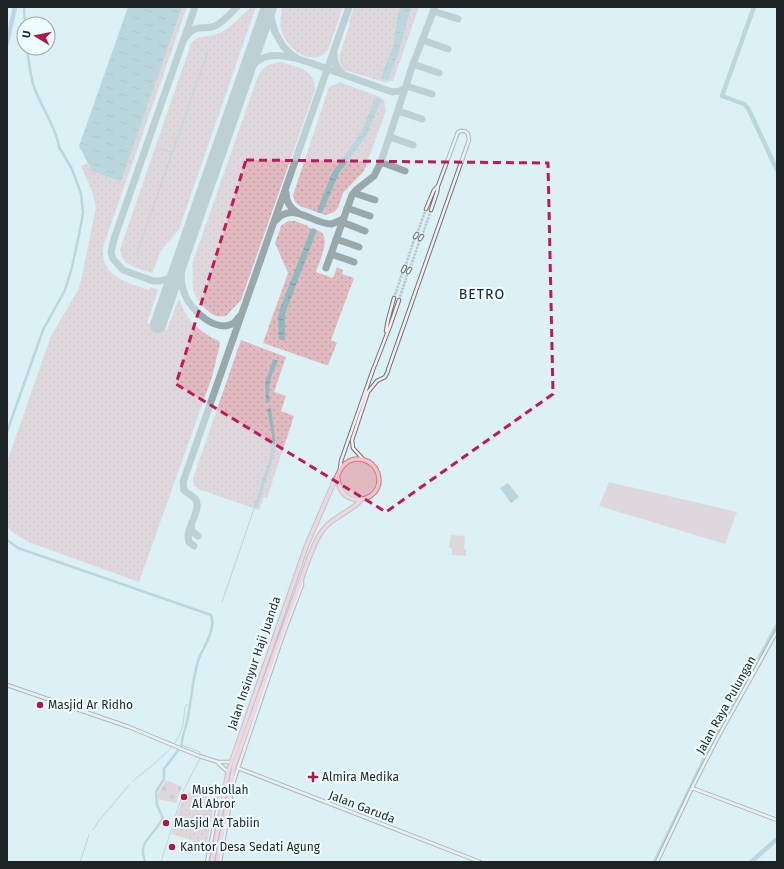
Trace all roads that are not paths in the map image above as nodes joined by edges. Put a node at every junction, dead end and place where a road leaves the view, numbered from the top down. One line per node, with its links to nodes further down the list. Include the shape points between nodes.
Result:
1 (438, 186): 2 (street); 3 (street); 11 (street, via 458,132 465,131 469,140 388,371 368,392 352,440 353,448)
2 (426, 209)
3 (431, 210)
4 (405, 267): 6 (street)
5 (410, 269): 7 (street)
6 (404, 270)
7 (408, 272)
8 (394, 298): 10 (street)
9 (399, 300): 10 (street)
10 (386, 334): 12 (street)
11 (363, 460): 12 (highway, via 350,461); 14 (highway, via 374,467 378,474 378,482 372,495)
12 (340, 470): 13 (highway)
13 (338, 478): 14 (highway, via 339,487 344,495); 16 (highway, Jalan Insinyur Haji Juanda, via 312,531)
14 (361, 500): 15 (highway, Jalan Insinyur Haji Juanda, via 319,533)
15 (301, 576): 17 (highway, Jalan Insinyur Haji Juanda); 22 (street, Jalan Insinyur Haji Juanda, via 302,585)
16 (292, 587): 17 (highway); 20 (highway, Jalan Insinyur Haji Juanda)
17 (297, 589): 21 (highway, Jalan Insinyur Haji Juanda)
18 (777, 631): 28 (street, Jalan Raya Pulungan)
19 (7, 685): 23 (street, via 129,727)
20 (253, 697): 21 (highway); 24 (highway, Jalan Insinyur Haji Juanda)
21 (258, 699): 22 (highway, Jalan Insinyur Haji Juanda)
22 (243, 744): 25 (street, Jalan Insinyur Haji Juanda); 27 (highway, Jalan Insinyur Haji Juanda, via 234,766)
23 (218, 762): 24 (street); 26 (street)
24 (231, 762): 26 (highway, Jalan Insinyur Haji Juanda)
25 (238, 768): 27 (street, Jalan Insinyur Haji Juanda); 37 (street, Jalan Garuda)
26 (228, 772): 31 (highway, Jalan Insinyur Haji Juanda)
27 (232, 784): 32 (highway, Jalan Insinyur Haji Juanda); 36 (street, Jalan Insinyur Haji Juanda)
28 (692, 788): 30 (street); 38 (street, Jalan Raya Pulungan)
29 (220, 796): 33 (street)
30 (777, 820)
31 (216, 837): 32 (highway); 34 (highway, Jalan Insinyur Haji Juanda)
32 (222, 838): 35 (highway, Jalan Insinyur Haji Juanda)
33 (207, 862)
34 (212, 862)
35 (217, 862)
36 (220, 862)
37 (480, 862)
38 (657, 862)

